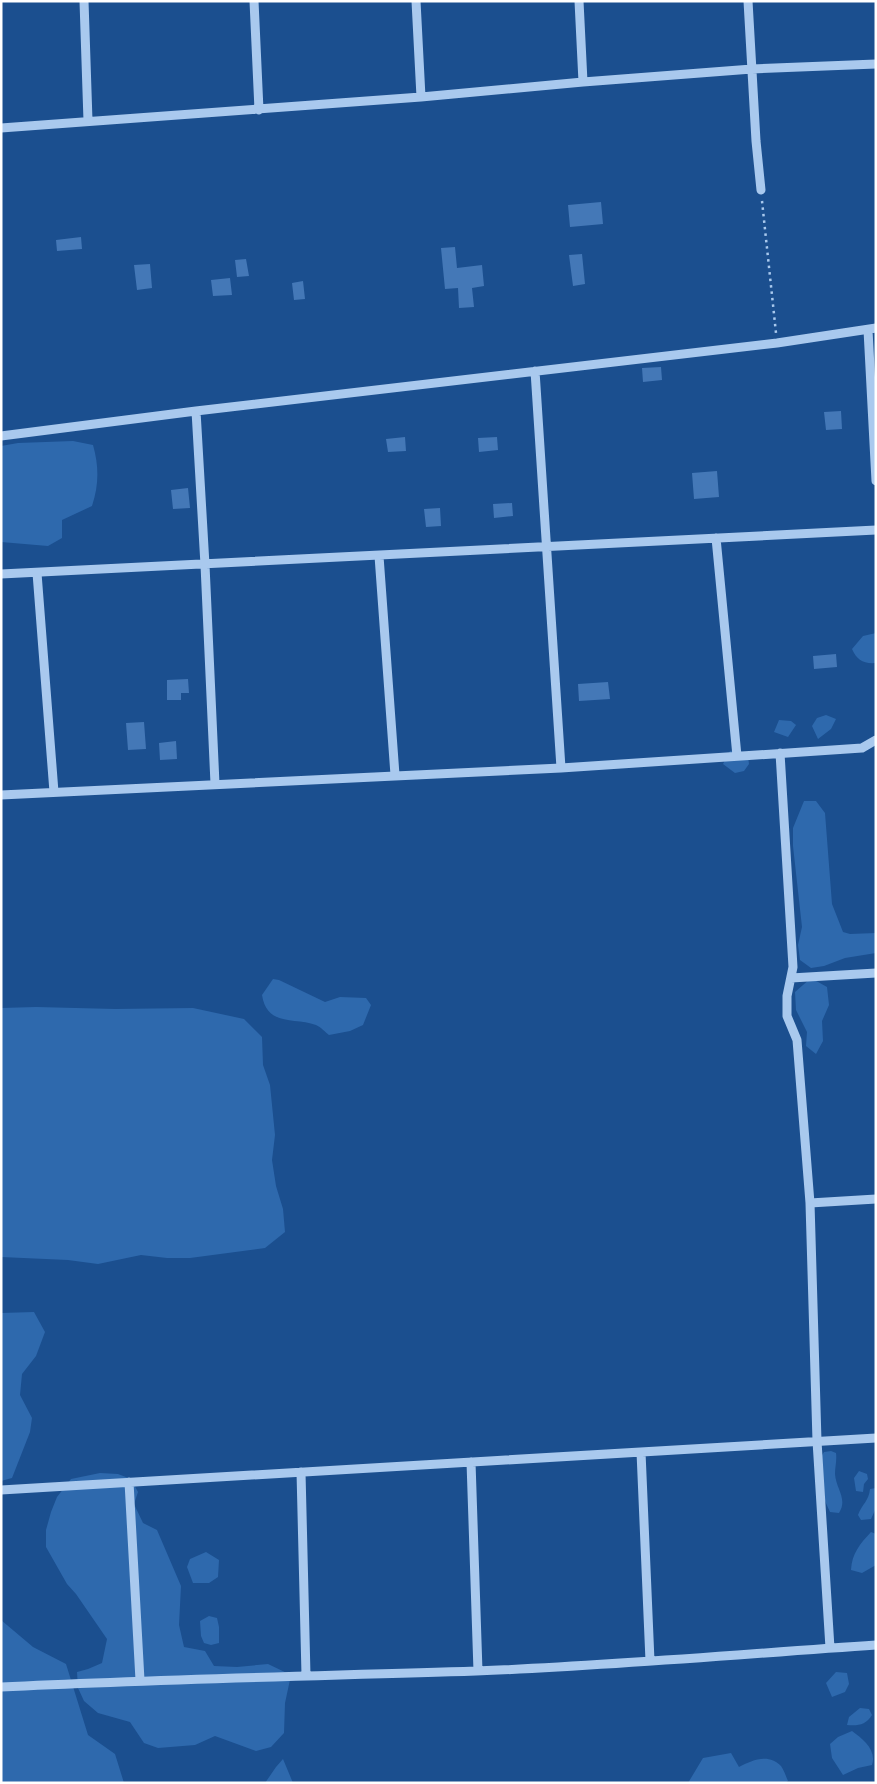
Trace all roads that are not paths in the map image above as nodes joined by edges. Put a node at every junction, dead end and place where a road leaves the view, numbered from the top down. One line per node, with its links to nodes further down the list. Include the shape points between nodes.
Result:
1 (84, 1): 11 (street)
2 (254, 1): 10 (street)
3 (416, 1): 9 (street)
4 (579, 1): 8 (street)
5 (748, 1): 7 (street)
6 (876, 64): 7 (street)
7 (752, 69): 8 (street); 13 (street)
8 (583, 82): 9 (street)
9 (421, 97): 10 (street)
10 (259, 110): 11 (street)
11 (88, 121): 12 (street)
12 (1, 128)
13 (761, 190)
14 (872, 329): 15 (street); 18 (street)
15 (535, 371): 16 (street); 21 (street)
16 (196, 411): 17 (street); 23 (street)
17 (1, 436)
18 (876, 481)
19 (876, 530): 20 (street)
20 (716, 538): 21 (street); 28 (street)
21 (547, 547): 22 (street); 29 (street)
22 (379, 556): 23 (street); 30 (street)
23 (206, 565): 24 (street); 31 (street)
24 (37, 573): 25 (street); 32 (street)
25 (1, 574)
26 (876, 740): 27 (street, via 862,748)
27 (780, 753): 28 (street); 35 (street, via 793,967)
28 (737, 756): 29 (street)
29 (561, 768): 30 (street)
30 (395, 774): 31 (street)
31 (215, 784): 32 (street)
32 (54, 792): 33 (street)
33 (1, 795)
34 (876, 973): 35 (street)
35 (791, 978): 37 (street, via 786,996 787,1016 797,1040)
36 (876, 1199): 37 (street)
37 (810, 1203): 39 (street)
38 (876, 1438): 39 (street)
39 (817, 1441): 40 (street); 46 (street)
40 (641, 1452): 41 (street); 47 (street)
41 (471, 1462): 42 (street); 48 (street)
42 (301, 1472): 43 (street); 49 (street)
43 (129, 1482): 44 (street); 50 (street)
44 (1, 1490)
45 (876, 1645): 46 (street)
46 (830, 1648): 47 (street)
47 (650, 1661): 48 (street)
48 (478, 1671): 49 (street)
49 (306, 1675): 50 (street)
50 (140, 1680): 51 (street)
51 (1, 1687)

